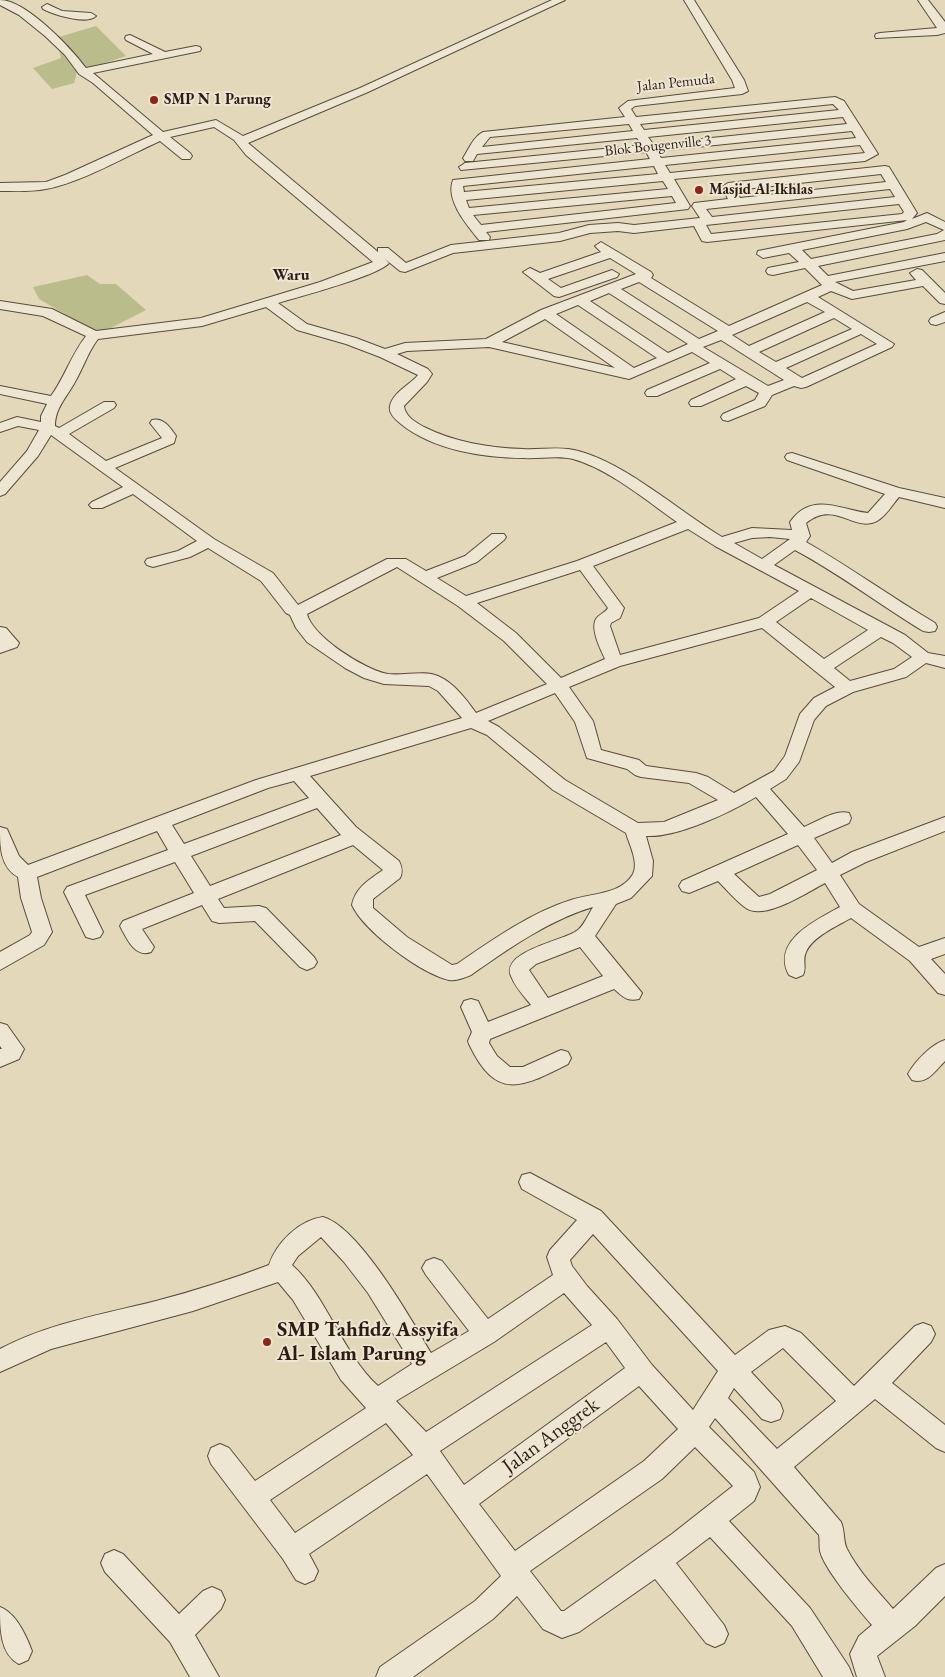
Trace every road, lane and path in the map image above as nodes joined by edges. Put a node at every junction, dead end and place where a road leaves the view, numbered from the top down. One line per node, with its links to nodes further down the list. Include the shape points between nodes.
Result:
1 (689, 0): 18 (street, Jalan Pemuda, via 742,91 629,104 625,108)
2 (0, 1): 8 (street)
3 (556, 1): 23 (street, via 364,90)
4 (64, 4): 6 (street)
5 (926, 4): 7 (street); 10 (street, via 942,25 942,31)
6 (47, 7): 8 (street); 9 (street, via 63,14)
7 (945, 7)
8 (22, 13): 15 (street, via 69,53)
9 (91, 16)
10 (880, 36)
11 (130, 38): 13 (street)
12 (196, 48): 13 (street)
13 (163, 55): 15 (street)
14 (146, 68): 16 (street)
15 (83, 72): 16 (street)
16 (97, 81): 22 (street)
17 (843, 108): 18 (street, via 829,100); 19 (street); 21 (street)
18 (632, 120): 20 (street); 21 (street, Jalan Pemuda)
19 (854, 127): 24 (street); 25 (street)
20 (487, 134): 26 (street)
21 (641, 134): 25 (street, Jalan Pemuda); 26 (street)
22 (161, 136): 23 (street, via 216,123); 27 (street); 32 (street, via 60,181 35,187)
23 (242, 141): 57 (street, via 250,152 382,263 365,272)
24 (863, 141): 28 (street, Blok Bougenville 3); 30 (street, via 872,154 870,156)
25 (649, 147): 28 (street, Jalan Pemuda); 29 (street)
26 (473, 151): 29 (street)
27 (186, 156)
28 (658, 162): 30 (street, Jalan Pemuda); 31 (street, Blok Bougenville 3)
29 (466, 166): 31 (street)
30 (667, 176): 33 (street, Jalan Pemuda); 34 (street)
31 (457, 183): 34 (street)
32 (0, 187)
33 (677, 192): 35 (street, Jalan Pemuda); 36 (street)
34 (458, 197): 36 (street)
35 (684, 206): 38 (street)
36 (465, 212): 38 (street)
37 (703, 222): 37 (street, via 903,200 885,170 728,186 736,202 698,206); 40 (street, via 634,229 589,229 560,237)
38 (477, 229): 40 (street)
39 (944, 234): 42 (street, via 927,217 906,225); 47 (street)
40 (489, 244): 43 (street, via 451,249 405,268)
41 (597, 244): 44 (street)
42 (792, 248): 45 (street); 47 (street)
43 (383, 251)
44 (611, 252): 49 (street); 49 (street, via 534,275 559,293)
45 (763, 254)
46 (943, 260): 48 (street)
47 (808, 264): 50 (street); 52 (street)
48 (908, 264): 51 (street); 52 (street)
49 (636, 271): 53 (street); 62 (street)
50 (773, 271)
51 (926, 282): 52 (street, via 852,295); 56 (street)
52 (828, 283): 54 (street)
53 (610, 288): 55 (street); 65 (street)
54 (807, 296): 60 (street); 62 (street)
55 (579, 300): 59 (street); 68 (street)
56 (945, 300)
57 (269, 303): 63 (street, via 202,322); 67 (street, via 302,326)
58 (0, 305): 63 (street, via 47,312)
59 (546, 313): 64 (street); 71 (street)
60 (835, 313): 61 (street); 66 (street)
61 (862, 329): 70 (street); 73 (street, via 887,344 802,384)
62 (725, 333): 65 (street); 66 (street)
63 (94, 335): 77 (street, via 81,352 69,381)
64 (489, 343): 67 (street, via 405,347); 71 (street)
65 (695, 346): 68 (street); 69 (street)
66 (749, 351): 70 (street)
67 (385, 354): 91 (street, via 425,374 399,402 398,414 414,426 433,436 480,450 569,454 583,458 634,483)
68 (667, 358): 71 (street)
69 (721, 364): 72 (street); 76 (street)
70 (775, 368): 73 (street)
71 (632, 374)
72 (747, 380): 75 (street); 78 (street)
73 (796, 380): 75 (street)
74 (0, 390): 77 (street)
75 (767, 392): 80 (street, via 760,403)
76 (652, 393)
77 (55, 401): 83 (street, via 48,416)
78 (696, 403)
79 (109, 405): 83 (street)
80 (728, 418)
81 (157, 424): 85 (street, via 169,440)
82 (0, 428): 83 (street, via 17,421)
83 (54, 431): 85 (street); 87 (street)
84 (792, 457): 88 (street)
85 (106, 466): 86 (street)
86 (134, 488): 90 (street); 94 (street)
87 (0, 491)
88 (895, 492): 89 (street); 93 (street, via 871,518 833,508 814,511 798,522)
89 (945, 503)
90 (96, 505)
91 (689, 523): 95 (street); 97 (street)
92 (498, 537): 99 (street, via 471,559)
93 (798, 540): 95 (street, via 753,532 739,534); 98 (street); 104 (street, via 884,600)
94 (208, 542): 96 (street, via 184,554); 102 (street, via 260,571)
95 (721, 543): 98 (street)
96 (153, 562)
97 (583, 564): 101 (street); 110 (street, via 616,608 602,626)
98 (762, 566): 100 (street)
99 (426, 577): 101 (street); 102 (street, via 400,562 393,562)
100 (811, 591): 103 (street); 105 (street)
101 (464, 602): 113 (street, via 510,637)
102 (298, 612): 115 (street, via 309,634 322,645 377,677 438,683)
103 (765, 622): 110 (street); 112 (street)
104 (937, 624): 107 (street)
105 (880, 630): 107 (street); 112 (street)
106 (0, 632): 108 (street, via 11,643)
107 (899, 639): 109 (street)
108 (0, 648)
109 (923, 656): 111 (street); 114 (street, via 900,674)
110 (614, 662): 113 (street)
111 (945, 662)
112 (823, 667): 114 (street)
113 (559, 686): 115 (street); 118 (street, via 584,721 593,754 632,764 641,771 702,781)
114 (846, 688): 117 (street, via 820,702 806,718 793,758 780,775)
115 (473, 721): 116 (street); 123 (street, via 493,731 559,785)
116 (297, 773): 121 (street); 133 (street, via 349,832 392,866 393,873 367,892 362,902 363,909 389,934 441,968 453,972 464,970 551,916 590,901)
117 (758, 788): 118 (street); 125 (street)
118 (733, 801): 123 (street, via 666,828)
119 (310, 804): 127 (street)
120 (842, 818): 125 (street)
121 (161, 823): 127 (street); 129 (street)
122 (945, 824): 130 (street, via 859,857)
123 (634, 829): 133 (street, via 644,861 642,876 624,893)
124 (0, 834): 129 (street, via 15,866)
125 (800, 836): 128 (street); 130 (street)
126 (346, 840): 132 (street)
127 (180, 853): 132 (street); 135 (street, via 74,892)
128 (720, 872): 130 (street, via 747,900 759,905 777,900); 131 (street)
129 (27, 873): 140 (street, via 42,932 37,940)
130 (830, 873): 134 (street)
131 (689, 886)
132 (206, 895): 138 (street, via 130,926); 141 (street, via 220,916 259,913)
133 (609, 899): 136 (street)
134 (852, 909): 139 (street); 142 (street, via 827,923 798,946 794,954)
135 (93, 932)
136 (584, 937): 143 (street); 147 (street, via 529,959 519,968 520,975)
137 (945, 946): 139 (street)
138 (144, 947)
139 (917, 956): 144 (street)
140 (0, 962)
141 (307, 962)
142 (796, 970)
143 (616, 979): 145 (street); 147 (street)
144 (945, 987)
145 (632, 993)
146 (470, 1007): 149 (street)
147 (543, 1007): 149 (street)
148 (0, 1031): 152 (street, via 14,1049)
149 (483, 1033): 151 (street, via 478,1043 495,1068 508,1076 524,1075)
150 (945, 1048): 153 (street)
151 (560, 1058)
152 (0, 1059)
153 (919, 1074)
154 (530, 1182): 155 (street)
155 (593, 1218): 158 (street, via 558,1257); 165 (street)
156 (434, 1268): 160 (street)
157 (278, 1271): 162 (street, via 218,1293 52,1338); 163 (street, via 287,1251 312,1231 326,1228 354,1256 390,1306); 169 (street, via 297,1285 343,1363 365,1392)
158 (567, 1278): 159 (street); 160 (street)
159 (609, 1327): 164 (street); 173 (street)
160 (486, 1334): 163 (street)
161 (923, 1334): 166 (street)
162 (0, 1361)
163 (427, 1368): 169 (street)
164 (642, 1370): 171 (street); 177 (street, Jalan Anggrek)
165 (732, 1370): 167 (street); 168 (street, via 777,1338 786,1337); 170 (street)
166 (875, 1384): 168 (street); 172 (street)
167 (714, 1400): 171 (street); 175 (street)
168 (853, 1402): 175 (street)
169 (381, 1405): 173 (street, via 394,1414); 176 (street)
170 (770, 1411)
171 (694, 1430): 178 (street, via 746,1482 747,1487); 182 (street, via 653,1470)
172 (945, 1440)
173 (426, 1453): 177 (street); 179 (street)
174 (220, 1456): 176 (street)
175 (776, 1466): 186 (street, via 832,1530 833,1552)
176 (253, 1497): 179 (street)
177 (461, 1502): 182 (street)
178 (712, 1521): 180 (street); 192 (street, via 801,1616)
179 (298, 1560)
180 (658, 1562): 182 (street, via 570,1623 562,1625 552,1620); 188 (street)
181 (114, 1563): 187 (street)
182 (516, 1572): 191 (street, via 484,1610)
183 (945, 1577): 186 (street)
184 (212, 1600): 187 (street)
185 (0, 1620): 189 (street)
186 (891, 1628): 193 (street, via 872,1641 863,1654)
187 (179, 1633): 190 (street)
188 (715, 1634)
189 (19, 1651)
190 (205, 1677)
191 (390, 1677)
192 (839, 1677)
193 (872, 1677)

